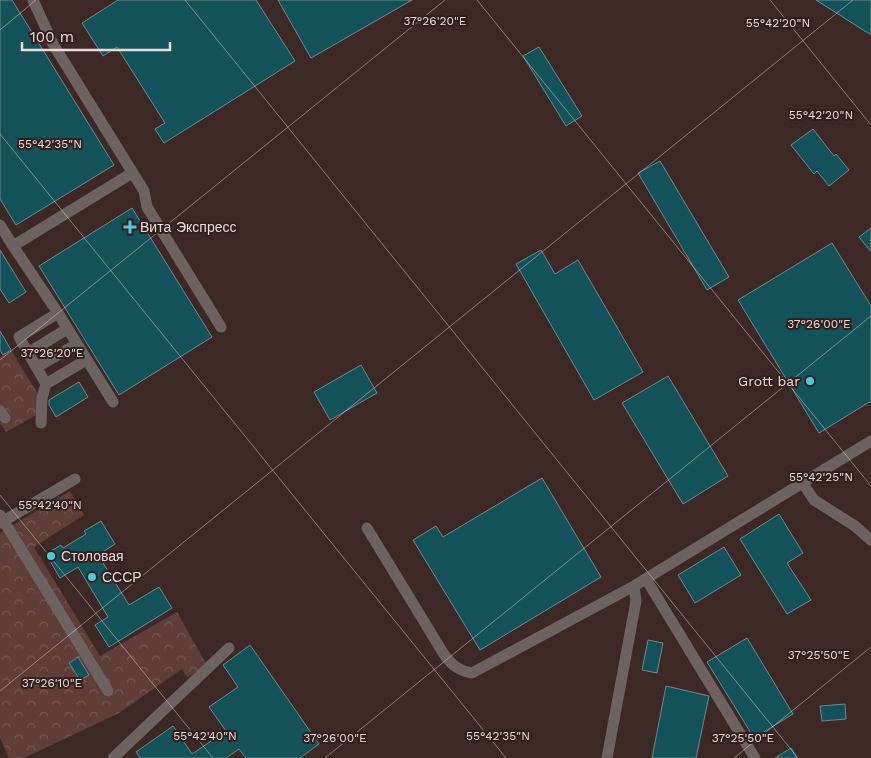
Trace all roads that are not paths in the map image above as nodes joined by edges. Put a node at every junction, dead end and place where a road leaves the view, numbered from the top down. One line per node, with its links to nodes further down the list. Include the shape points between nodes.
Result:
1 (33, 0): 2 (lane, via 53,44)
2 (132, 173): 4 (lane); 6 (lane, via 144,192 147,207)
3 (0, 225): 4 (lane)
4 (13, 246): 5 (lane)
5 (58, 313): 7 (lane); 9 (lane, via 19,337)
6 (222, 327)
7 (67, 328): 8 (lane); 9 (lane)
8 (77, 344): 10 (lane); 11 (lane)
9 (28, 353): 11 (lane)
10 (86, 360): 12 (lane); 13 (lane)
11 (37, 367): 12 (lane)
12 (46, 384): 14 (lane)
13 (113, 402)
14 (41, 423)
15 (871, 441): 17 (lane)
16 (75, 479): 18 (lane)
17 (802, 482): 20 (lane, via 814,500); 21 (lane)
18 (1, 519): 24 (lane)
19 (367, 528): 22 (lane, via 445,656 462,671 472,673 484,668)
20 (871, 540)
21 (646, 579): 22 (lane); 27 (lane)
22 (634, 586): 26 (lane, via 636,601)
23 (229, 648): 25 (lane)
24 (108, 691)
25 (113, 758)
26 (606, 758)
27 (755, 758)

